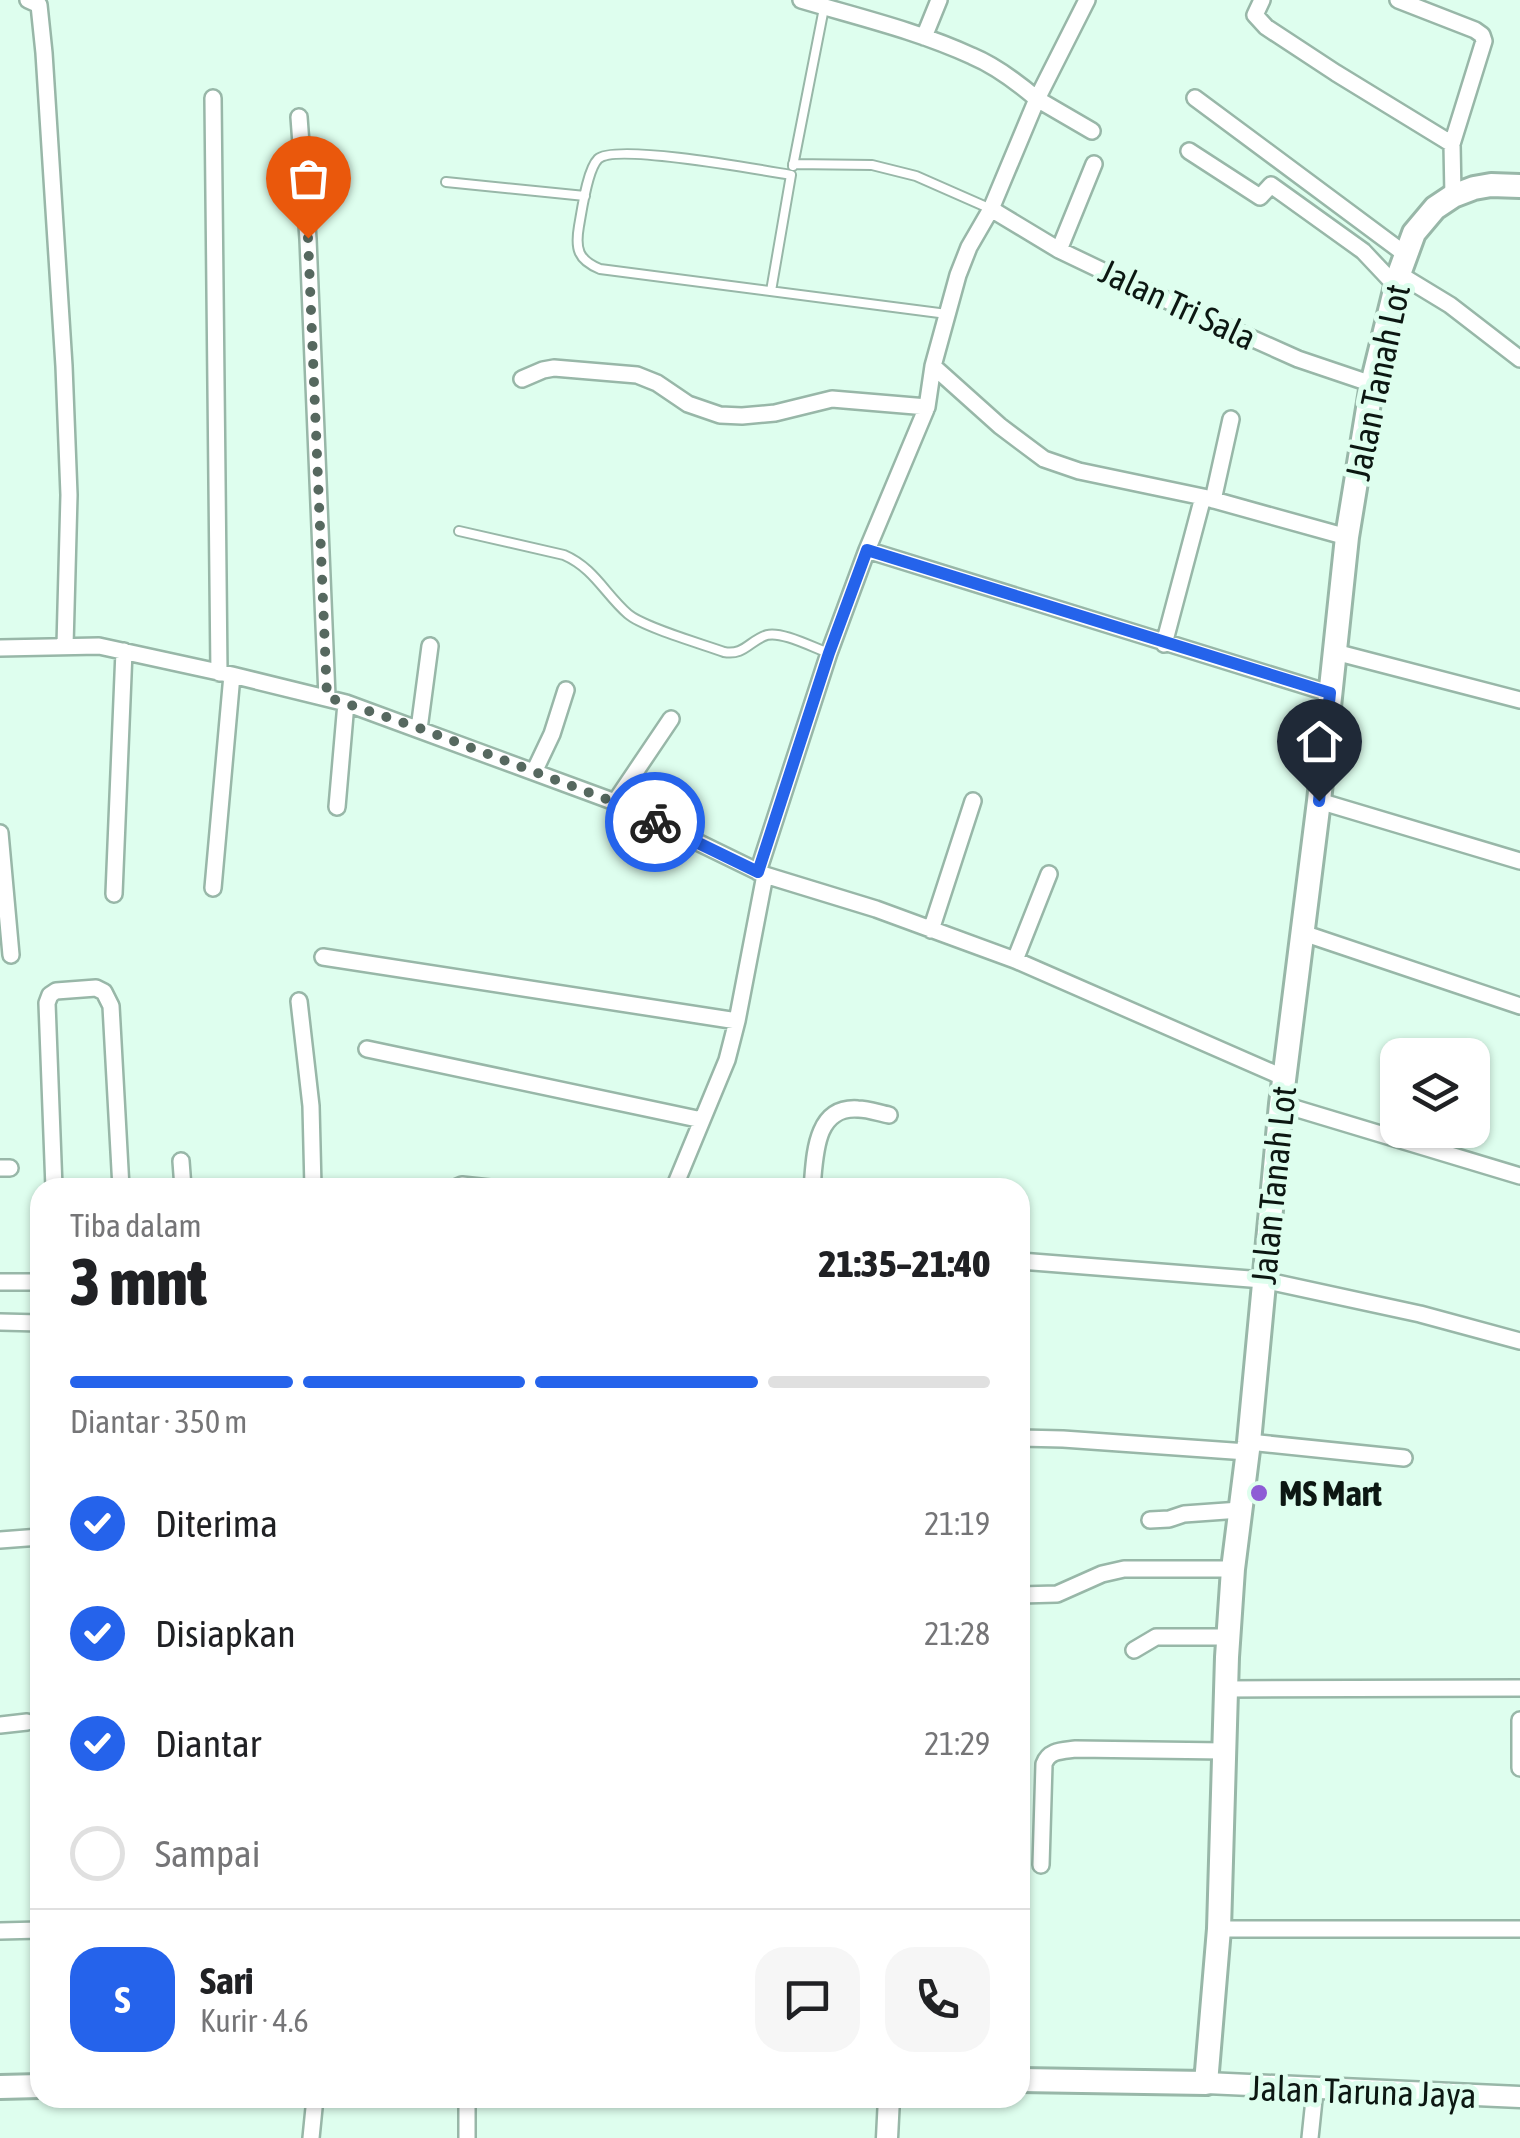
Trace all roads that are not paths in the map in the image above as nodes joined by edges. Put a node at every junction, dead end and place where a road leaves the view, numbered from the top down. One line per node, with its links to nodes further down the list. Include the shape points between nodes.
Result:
1 (28, 0): 40 (street, via 39,5 44,52 64,366)
2 (801, 0): 7 (street)
3 (939, 0): 9 (street)
4 (1087, 0): 12 (street)
5 (1262, 0): 15 (street, via 1259,22)
6 (1398, 0): 15 (street, via 1482,35)
7 (824, 7): 8 (street); 17 (lane)
8 (846, 7): 9 (street)
9 (924, 38): 12 (street, via 985,62)
10 (213, 98): 46 (street)
11 (1195, 98): 26 (street)
12 (1037, 99): 14 (street); 24 (street)
13 (300, 118): 49 (street)
14 (1092, 131)
15 (1452, 144): 23 (street)
16 (1189, 151): 26 (street, via 1260,197 1271,185)
17 (793, 164): 19 (lane); 24 (lane, via 872,165 916,176)
18 (1094, 164): 25 (street)
19 (790, 175): 22 (lane, via 608,154 596,161); 27 (lane)
20 (446, 182): 22 (lane)
21 (1520, 186): 23 (main road, Jalan Tanah Lot, via 1491,185)
22 (585, 196): 27 (lane, via 578,246 588,264)
23 (1453, 196): 26 (main road, Jalan Tanah Lot, via 1414,232)
24 (991, 210): 25 (street, Jalan Tri Sala); 28 (street, via 969,246)
25 (1059, 250): 32 (street, Jalan Tri Sala, via 1298,359)
26 (1400, 271): 29 (street); 32 (main road, Jalan Tanah Lot)
27 (771, 290): 28 (lane)
28 (947, 314): 30 (street)
29 (1520, 360)
30 (934, 366): 33 (street); 35 (street, via 1044,458)
31 (522, 379): 33 (street, via 554,368 637,374 720,415 774,413 832,399)
32 (1372, 384): 37 (main road, Jalan Tanah Lot)
33 (927, 407): 38 (street)
34 (1231, 419): 35 (street)
35 (1208, 498): 37 (street); 39 (street)
36 (459, 531): 45 (lane, via 576,560 632,618 724,652 780,635)
37 (1347, 537): 44 (main road, Jalan Tanah Lot)
38 (867, 550): 39 (street); 45 (street)
39 (1164, 644): 48 (street)
40 (65, 646): 42 (street); 43 (street)
41 (430, 646): 53 (street)
42 (0, 648)
43 (124, 650): 46 (street); 64 (street)
44 (1335, 652): 48 (main road, Jalan Tanah Lot); 50 (street)
45 (829, 653): 61 (street)
46 (226, 674): 49 (street); 63 (street)
47 (566, 690): 54 (street)
48 (1330, 693): 55 (main road, Jalan Tanah Lot)
49 (327, 697): 51 (street)
50 (1520, 700)
51 (346, 703): 53 (street); 58 (street)
52 (671, 718): 56 (street)
53 (419, 728): 54 (street)
54 (534, 772): 56 (street)
55 (1319, 801): 60 (street); 66 (main road, Jalan Tanah Lot)
56 (614, 802): 61 (street)
57 (973, 802): 65 (street)
58 (337, 807)
59 (0, 834): 67 (street)
60 (1520, 861)
61 (762, 873): 65 (street); 72 (street)
62 (1049, 874): 69 (street)
63 (212, 888)
64 (114, 894)
65 (932, 930): 69 (street)
66 (1303, 933): 71 (street); 74 (main road, Jalan Tanah Lot)
67 (11, 955)
68 (323, 957): 72 (street)
69 (1015, 960): 74 (street)
70 (299, 1001): 83 (street)
71 (1520, 1006)
72 (737, 1021): 77 (street)
73 (367, 1049): 77 (street)
74 (1284, 1078): 75 (main road, Jalan Tanah Lot)
75 (1281, 1104): 79 (street); 87 (main road, Jalan Tanah Lot)
76 (889, 1115): 85 (street, via 858,1108 832,1116 822,1126)
77 (702, 1120): 84 (street)
78 (181, 1160): 82 (street)
79 (1520, 1176)
80 (54, 1178): 81 (street, via 47,1004 56,991 96,988 111,1006)
81 (120, 1178)
82 (182, 1178)
83 (313, 1178)
84 (678, 1178)
85 (813, 1178)
86 (1030, 1262): 87 (street)
87 (1263, 1280): 92 (street); 94 (main road, Jalan Tanah Lot)
88 (0, 1282): 89 (street)
89 (30, 1282)
90 (0, 1322): 91 (street)
91 (30, 1323)
92 (1520, 1340)
93 (1030, 1438): 94 (street)
94 (1248, 1447): 95 (street); 96 (main road, Jalan Tanah Lot)
95 (1404, 1458)
96 (1240, 1510): 97 (street); 100 (main road, Jalan Tanah Lot)
97 (1150, 1520)
98 (30, 1538): 99 (street)
99 (0, 1540)
100 (1233, 1568): 101 (street, via 1124,1569 1058,1594); 102 (main road, Jalan Tanah Lot)
101 (1030, 1595)
102 (1228, 1637): 103 (street, via 1156,1637); 104 (main road, Jalan Tanah Lot)
103 (1134, 1650)
104 (1226, 1688): 105 (street); 109 (main road, Jalan Tanah Lot)
105 (1520, 1688)
106 (1520, 1720): 110 (street)
107 (27, 1722): 108 (street)
108 (0, 1726)
109 (1224, 1751): 111 (street, via 1076,1749 1047,1756); 115 (main road, Jalan Tanah Lot)
110 (1520, 1768)
111 (1041, 1865)
112 (1520, 1928): 115 (street)
113 (0, 1930): 114 (street)
114 (30, 1930)
115 (1220, 1930): 117 (main road, Jalan Tanah Lot)
116 (1030, 2080): 117 (main road)
117 (1206, 2083): 120 (street, Jalan Taruna Jaya)
118 (30, 2086): 119 (main road)
119 (0, 2087)
120 (1315, 2090): 121 (street, Jalan Taruna Jaya); 128 (street)
121 (1520, 2097)
122 (314, 2108): 125 (street)
123 (468, 2108): 126 (street)
124 (888, 2108): 127 (street)
125 (311, 2138)
126 (468, 2138)
127 (887, 2138)
128 (1310, 2138)

